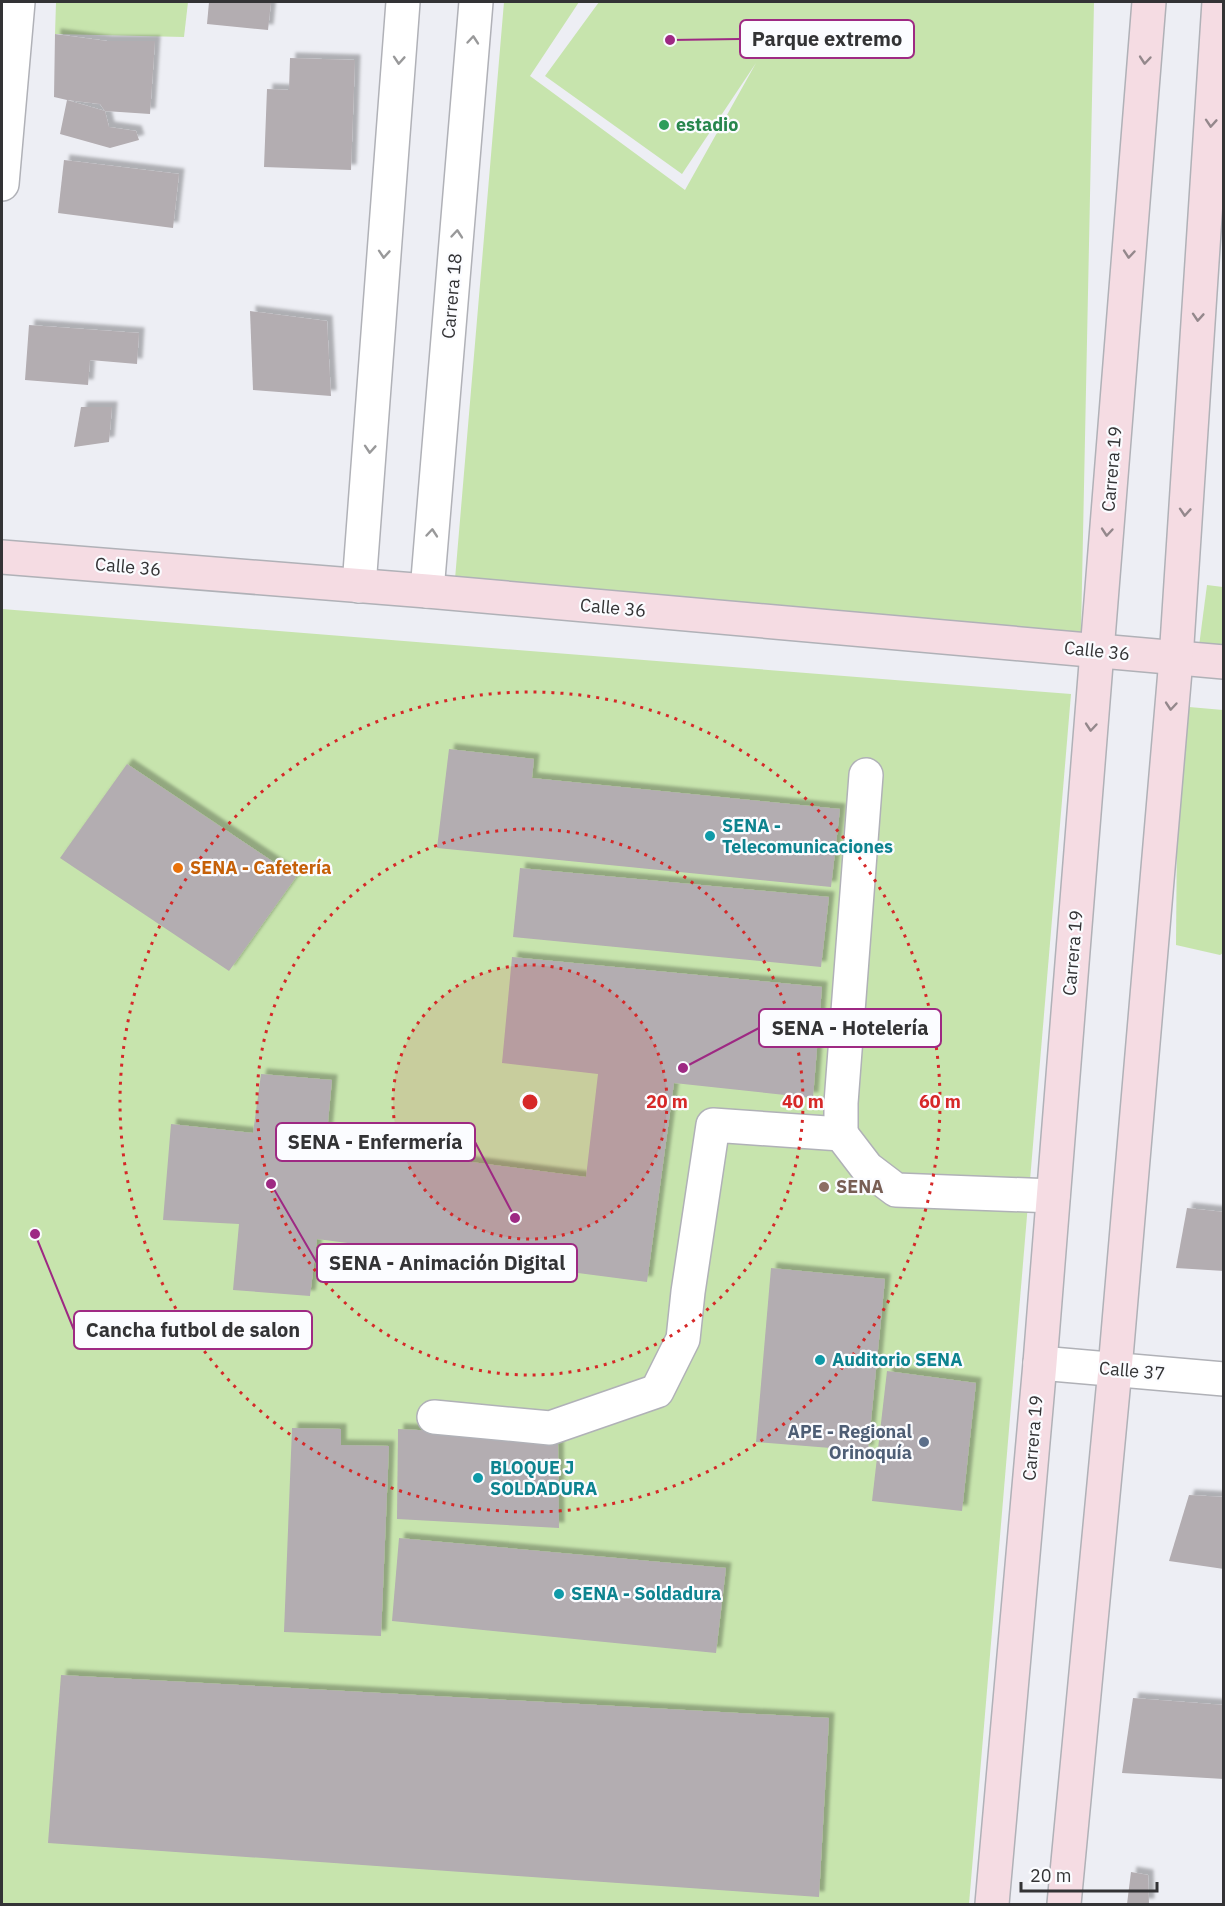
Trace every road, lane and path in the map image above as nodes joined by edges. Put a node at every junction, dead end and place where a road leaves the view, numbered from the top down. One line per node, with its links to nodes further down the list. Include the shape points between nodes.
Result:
1 (18, 2): 6 (street)
2 (403, 2): 8 (street, one-way to 8)
3 (476, 2): 9 (street, Carrera 18, one-way to 3)
4 (1149, 2): 10 (main road, Carrera 19, one-way to 10)
5 (1219, 2): 11 (main road, one-way to 11)
6 (2, 184)
7 (2, 557): 8 (main road, Calle 36)
8 (360, 586): 9 (main road, Calle 36)
9 (427, 591): 10 (main road, Calle 36)
10 (1097, 650): 11 (main road, Calle 36); 15 (main road, Carrera 19, one-way to 15)
11 (1176, 659): 12 (main road, Calle 36); 17 (main road, one-way to 17)
12 (1224, 662)
13 (866, 775): 14 (street)
14 (841, 1134): 15 (street, via 867,1168 896,1190); 19 (street, via 713,1125 683,1339 657,1391 550,1428)
15 (1053, 1196): 16 (main road, Carrera 19)
16 (1040, 1363): 17 (street, Calle 37); 20 (main road, Carrera 19)
17 (1115, 1370): 18 (street, Calle 37); 21 (main road)
18 (1224, 1379)
19 (434, 1417)
20 (992, 1905)
21 (1064, 1905)

